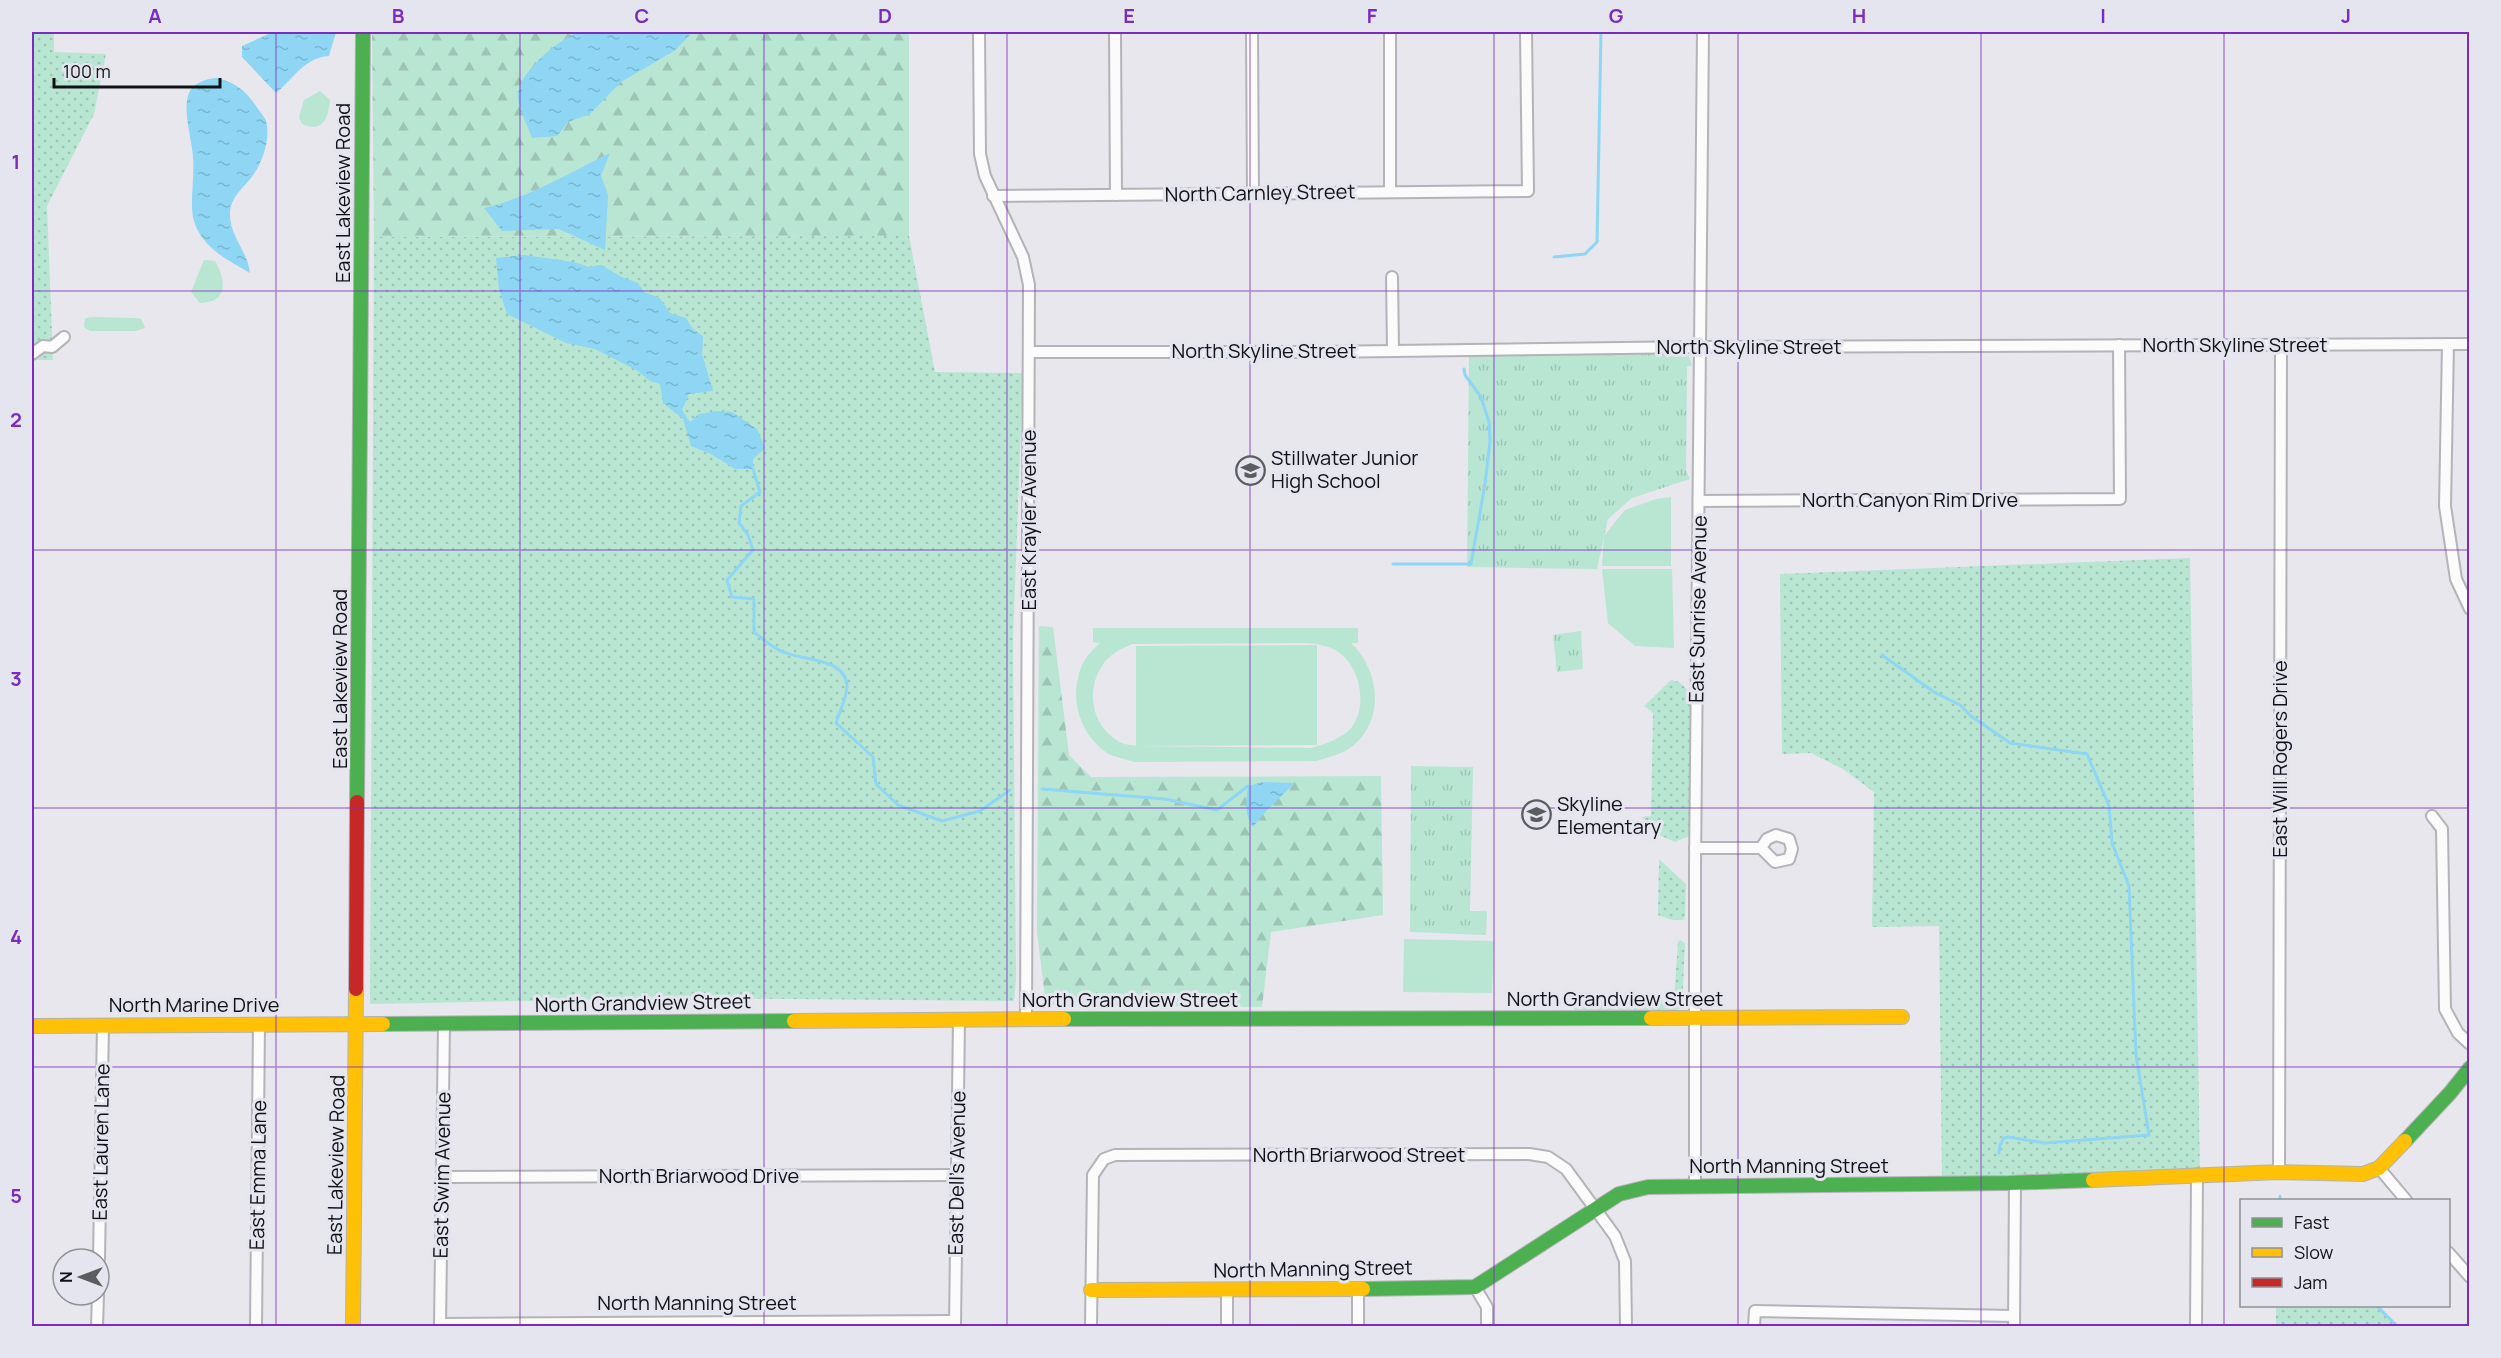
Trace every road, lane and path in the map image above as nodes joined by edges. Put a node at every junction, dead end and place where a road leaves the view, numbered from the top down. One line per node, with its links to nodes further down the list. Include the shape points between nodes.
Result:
1 (363, 32): 31 (street, East Lakeview Road)
2 (979, 32): 11 (street, East Krayler Avenue, via 980,154)
3 (1115, 32): 10 (street)
4 (1252, 32): 9 (street)
5 (1390, 32): 8 (street)
6 (1526, 32): 8 (street, North Carnley Street, via 1528,191)
7 (1703, 32): 18 (street, East Sunrise Avenue)
8 (1390, 192): 9 (street, North Carnley Street)
9 (1253, 194): 10 (street, North Carnley Street)
10 (1116, 195): 11 (street, North Carnley Street)
11 (993, 196): 20 (street, East Krayler Avenue, via 1023,257 1029,285)
12 (1392, 277): 19 (street)
13 (64, 337): 21 (street, via 52,347 43,346)
14 (2448, 344): 15 (street, North Skyline Street); 17 (street, North Skyline Street); 23 (street, via 2445,506 2456,579)
15 (2469, 344)
16 (2119, 345): 17 (street, North Skyline Street); 18 (street, North Skyline Street); 22 (street, North Canyon Rim Drive, via 2120,499)
17 (2281, 346): 39 (street, East Will Rogers Drive)
18 (1700, 347): 19 (street, North Skyline Street); 22 (street, East Sunrise Avenue)
19 (1393, 349): 20 (street, North Skyline Street)
20 (1029, 351): 29 (street, East Krayler Avenue)
21 (32, 354)
22 (1699, 501): 25 (street, East Sunrise Avenue)
23 (2469, 609)
24 (2432, 816): 36 (street, via 2442,829 2445,1009)
25 (1695, 848): 26 (street); 28 (street, East Sunrise Avenue)
26 (1761, 848)
27 (1902, 1017): 28 (street, North Grandview Street)
28 (1694, 1018): 29 (street, North Grandview Street); 44 (street, East Sunrise Avenue)
29 (1026, 1019): 30 (street, North Grandview Street)
30 (959, 1020): 33 (street, North Grandview Street); 40 (street, East Dell's Avenue)
31 (357, 1023): 32 (street, North Marine Drive); 33 (street, North Grandview Street); 60 (street, East Lakeview Road)
32 (259, 1024): 34 (street, North Marine Drive); 59 (street, East Emma Lane)
33 (444, 1024): 42 (street, East Swim Avenue)
34 (103, 1025): 35 (street, North Marine Drive); 47 (street, East Lauren Lane)
35 (32, 1026)
36 (2469, 1044)
37 (2469, 1068): 38 (street)
38 (2379, 1168): 39 (street, North Manning Street, via 2348,1175); 45 (street)
39 (2279, 1172): 41 (street, North Manning Street)
40 (957, 1174): 42 (street, North Briarwood Drive); 56 (street, East Dell's Avenue)
41 (2197, 1174): 43 (street, North Manning Street); 67 (street)
42 (442, 1177): 57 (street, East Swim Avenue)
43 (2015, 1183): 44 (street, North Manning Street); 55 (street)
44 (1695, 1186): 46 (street, North Manning Street, via 1648,1187 1619,1194)
45 (2405, 1199)
46 (1594, 1211): 50 (street, North Manning Street); 52 (street, North Briarwood Street, via 1566,1169 1548,1157 1529,1154 1115,1155 1099,1164 1093,1174); 65 (street, North Briarwood Street, via 1615,1236 1626,1261)
47 (99, 1247)
48 (2450, 1254): 49 (street)
49 (2469, 1277)
50 (1475, 1287): 51 (street, North Manning Street); 64 (street, via 1487,1306)
51 (1358, 1288): 53 (street, North Manning Street); 63 (street)
52 (1091, 1290): 53 (street, North Manning Street); 61 (street)
53 (1227, 1291): 62 (street)
54 (98, 1307): 58 (street)
55 (2014, 1321): 66 (street, via 1755,1311)
56 (955, 1324): 57 (street, North Manning Street)
57 (440, 1325)
58 (97, 1326)
59 (256, 1326)
60 (353, 1326)
61 (1091, 1326)
62 (1227, 1326)
63 (1358, 1326)
64 (1487, 1326)
65 (1626, 1326)
66 (1754, 1326)
67 (2196, 1326)

